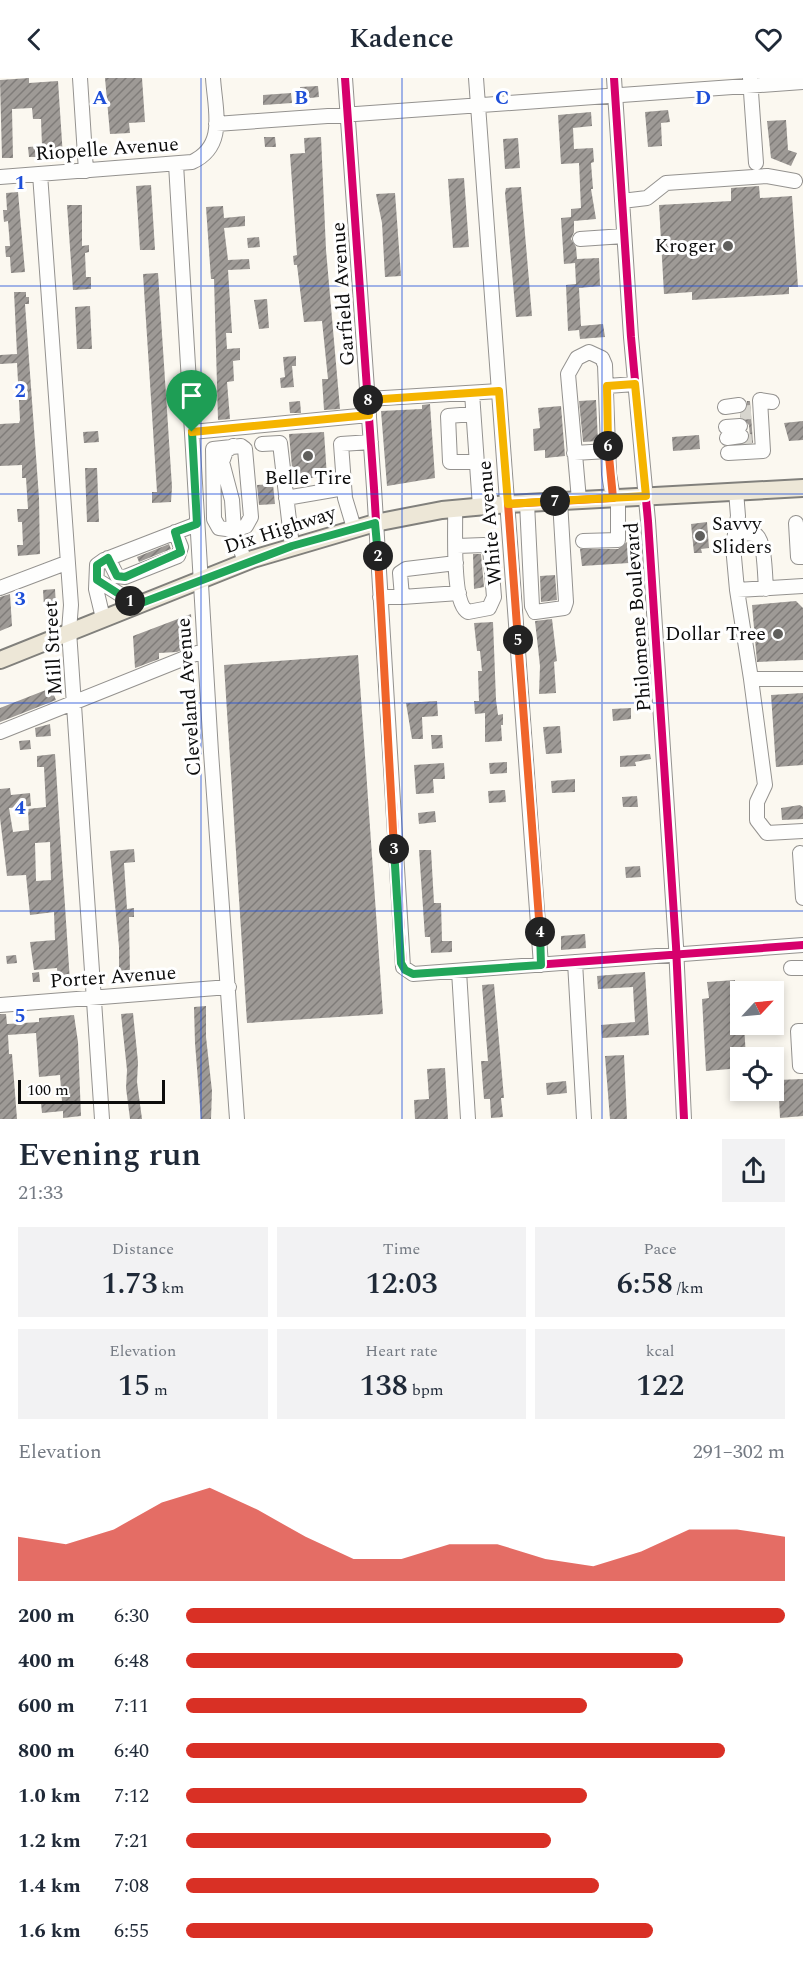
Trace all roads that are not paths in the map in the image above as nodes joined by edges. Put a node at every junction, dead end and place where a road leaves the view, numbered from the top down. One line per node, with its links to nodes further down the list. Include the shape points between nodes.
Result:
1 (80, 78): 14 (street)
2 (213, 78): 11 (street)
3 (345, 78): 10 (street, Garfield Avenue)
4 (476, 78): 9 (street, White Avenue)
5 (614, 78): 8 (street, Philomene Boulevard)
6 (794, 81): 7 (street)
7 (750, 82): 8 (street); 12 (street)
8 (615, 95): 9 (street); 18 (street, Philomene Boulevard)
9 (478, 105): 10 (street); 23 (street, White Avenue)
10 (349, 114): 11 (street); 25 (street, Garfield Avenue)
11 (216, 124): 13 (street, Riopelle Avenue, via 214,144 206,156)
12 (756, 163)
13 (176, 164): 14 (street, Riopelle Avenue); 28 (street, Cleveland Avenue)
14 (86, 171): 15 (street, Riopelle Avenue)
15 (40, 174): 16 (street, Riopelle Avenue); 60 (street, Mill Street)
16 (0, 177)
17 (795, 181): 18 (street, via 767,176 666,183 647,198)
18 (622, 201): 19 (street, Philomene Boulevard)
19 (624, 236): 20 (street); 21 (street, Philomene Boulevard)
20 (580, 239)
21 (635, 384): 22 (street); 38 (street, Philomene Boulevard)
22 (607, 386): 32 (street); 33 (street, via 602,358 589,352 572,364 568,374)
23 (499, 391): 24 (street); 44 (street, White Avenue)
24 (472, 393): 25 (street); 26 (street)
25 (368, 399): 27 (street, Garfield Avenue)
26 (473, 414): 34 (street); 34 (street, via 448,416 450,462)
27 (369, 415): 28 (street); 29 (street, Garfield Avenue)
28 (192, 432): 49 (street, Cleveland Avenue)
29 (370, 442): 35 (street, via 340,444); 47 (street, Garfield Avenue)
30 (262, 444): 39 (street, via 280,443)
31 (233, 446): 51 (street, via 222,462 232,500); 51 (street, via 245,449 250,517 246,525); 51 (street, via 213,449 213,464 214,519 219,528)
32 (608, 451): 33 (street); 40 (street)
33 (574, 453): 41 (street)
34 (477, 462): 45 (street)
35 (344, 488): 39 (street); 50 (street)
36 (803, 488): 37 (main road, Dix Highway)
37 (736, 491): 38 (main road, Dix Highway); 53 (street)
38 (646, 496): 40 (main road, Dix Highway); 84 (street, Philomene Boulevard)
39 (286, 498): 55 (street)
40 (615, 498): 41 (main road, Dix Highway); 54 (street, via 618,540)
41 (579, 500): 42 (main road, Dix Highway)
42 (560, 501): 43 (main road, Dix Highway); 43 (street, via 566,602 558,610 535,612)
43 (527, 503): 44 (main road, Dix Highway)
44 (508, 504): 45 (main road, Dix Highway); 86 (street, White Avenue)
45 (480, 507): 46 (main road, Dix Highway)
46 (455, 509): 47 (main road, Dix Highway); 56 (street)
47 (375, 523): 50 (main road, Dix Highway); 69 (street, Garfield Avenue)
48 (796, 523): 57 (street, via 798,557)
49 (197, 524): 52 (street); 63 (street, Cleveland Avenue)
50 (354, 528): 55 (main road, Dix Highway)
51 (234, 530): 59 (street)
52 (175, 532): 58 (street); 58 (street, via 181,547 178,556 125,577 117,576)
53 (736, 534): 66 (street, via 755,534 760,540); 67 (street)
54 (583, 541)
55 (292, 546): 59 (main road, Dix Highway)
56 (457, 546): 61 (street); 68 (street, via 490,548 494,597 489,608 468,612 460,603)
57 (803, 556)
58 (108, 558): 62 (street, via 97,565)
59 (245, 562): 63 (main road, Dix Highway)
60 (66, 563): 65 (street); 73 (street, Mill Street, via 71,605)
61 (456, 563): 68 (street); 70 (street, via 406,569 400,573)
62 (97, 580): 71 (street); 72 (street)
63 (200, 580): 71 (main road, Dix Highway); 74 (street, Cleveland Avenue)
64 (803, 586): 66 (street)
65 (0, 588)
66 (766, 589): 67 (street)
67 (737, 591): 77 (street)
68 (459, 593): 70 (street)
69 (380, 597): 70 (street); 87 (street, Garfield Avenue, via 401,963 413,974)
70 (402, 597)
71 (136, 605): 72 (main road, Dix Highway)
72 (104, 618): 73 (main road, Dix Highway)
73 (69, 631): 75 (main road, Dix Highway); 78 (street, Mill Street)
74 (205, 650): 78 (street); 88 (street, Cleveland Avenue)
75 (0, 660)
76 (803, 679): 77 (street)
77 (751, 680): 80 (street, via 765,785 758,802 757,820 767,833)
78 (76, 701): 79 (street); 89 (street, Mill Street)
79 (0, 732)
80 (803, 831)
81 (800, 853): 82 (street)
82 (803, 898)
83 (803, 945): 84 (street)
84 (676, 955): 85 (street); 97 (street, Philomene Boulevard)
85 (575, 963): 86 (street); 96 (street)
86 (541, 965): 87 (street)
87 (459, 971): 95 (street)
88 (229, 987): 89 (street, Porter Avenue); 94 (street, Cleveland Avenue)
89 (94, 998): 90 (street, Porter Avenue); 93 (street, Mill Street)
90 (0, 1005)
91 (803, 1031): 92 (street, via 798,1031)
92 (803, 1066)
93 (102, 1119)
94 (237, 1119)
95 (468, 1119)
96 (584, 1119)
97 (684, 1119)

